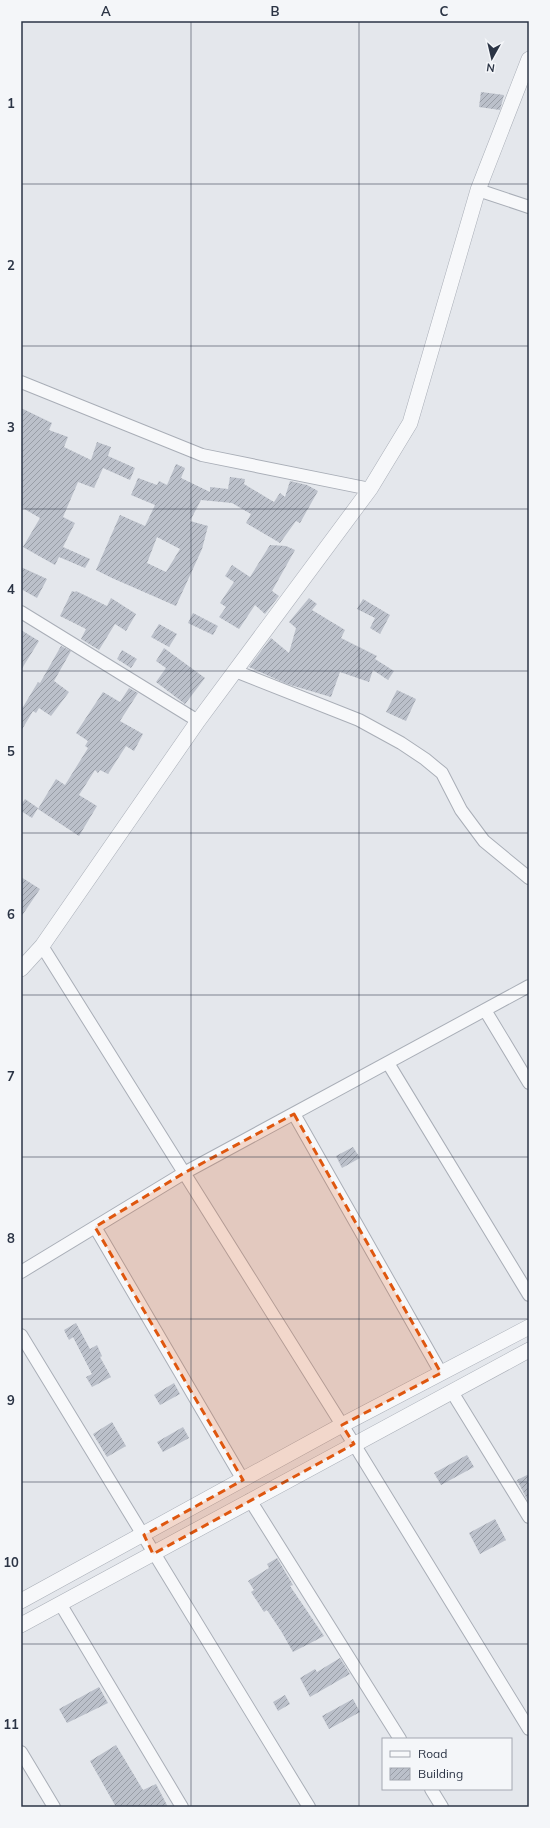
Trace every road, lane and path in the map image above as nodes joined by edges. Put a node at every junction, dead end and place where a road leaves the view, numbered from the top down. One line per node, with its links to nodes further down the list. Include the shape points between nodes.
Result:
1 (529, 59): 2 (street)
2 (478, 190): 3 (street); 5 (street, via 410,423)
3 (529, 207)
4 (21, 382): 5 (street, via 202,455)
5 (370, 489): 7 (street)
6 (21, 612): 8 (street)
7 (235, 671): 8 (street); 9 (street, via 359,720 425,759 442,773 461,810 484,841)
8 (198, 721): 10 (street)
9 (529, 878)
10 (42, 946): 11 (street); 17 (street)
11 (21, 969)
12 (529, 986): 13 (street)
13 (485, 1010): 14 (street); 15 (street)
14 (388, 1063): 16 (street); 20 (street)
15 (529, 1083)
16 (294, 1114): 17 (street); 24 (street)
17 (184, 1173): 18 (street); 26 (street)
18 (95, 1227): 19 (street); 28 (street)
19 (21, 1272)
20 (529, 1295)
21 (529, 1327): 24 (street)
22 (21, 1335): 31 (street)
23 (529, 1350): 25 (street)
24 (441, 1373): 26 (street)
25 (452, 1392): 27 (street); 30 (street)
26 (342, 1425): 27 (street); 28 (street)
27 (354, 1444): 29 (street); 36 (street)
28 (243, 1480): 31 (street)
29 (250, 1500): 32 (street); 37 (street)
30 (529, 1517)
31 (144, 1535): 32 (street); 33 (street)
32 (153, 1554): 34 (street); 42 (street)
33 (21, 1601)
34 (62, 1605): 35 (street); 41 (street)
35 (21, 1625)
36 (529, 1729)
37 (399, 1738)
38 (21, 1752): 40 (street)
39 (432, 1790): 43 (street)
40 (54, 1807)
41 (182, 1807)
42 (309, 1807)
43 (442, 1807)

